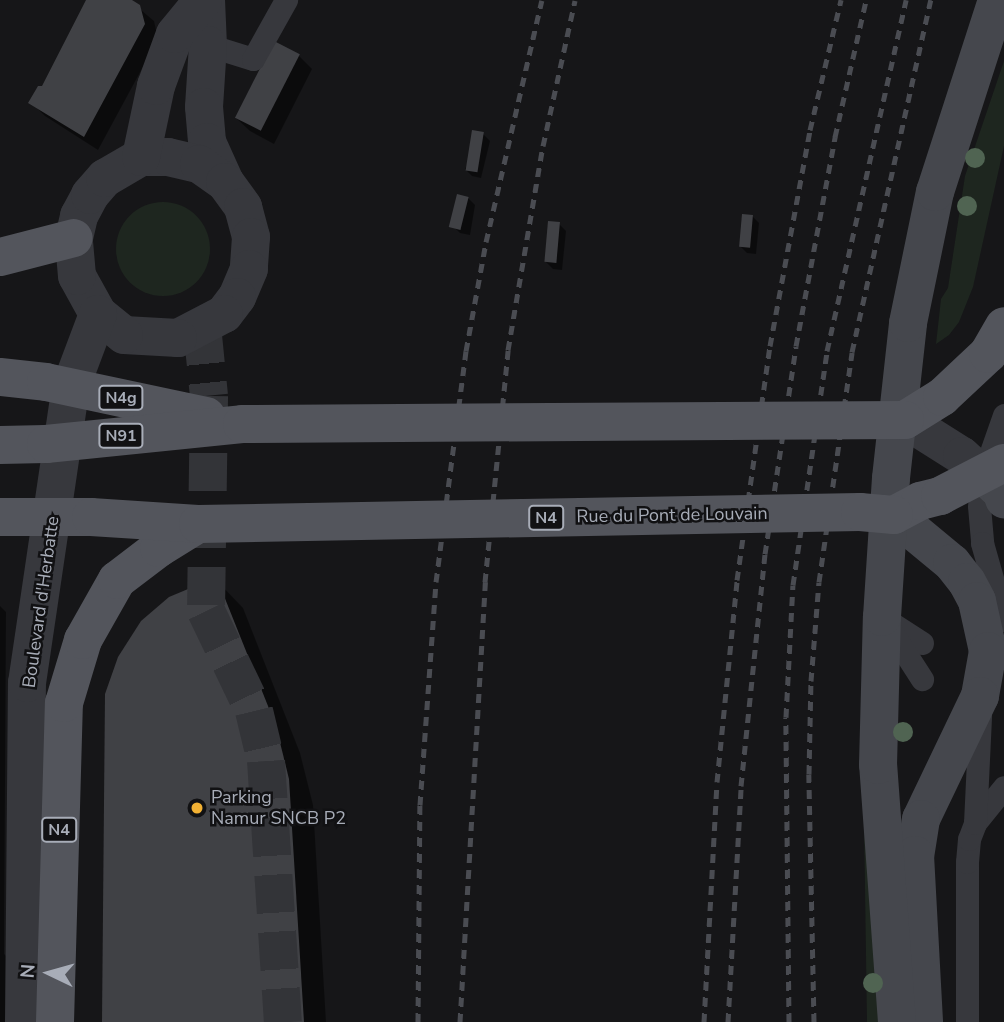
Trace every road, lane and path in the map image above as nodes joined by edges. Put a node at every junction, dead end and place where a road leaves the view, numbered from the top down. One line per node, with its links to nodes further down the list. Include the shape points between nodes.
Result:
1 (205, 0): 4 (street); 5 (street, via 175,34 156,86)
2 (286, 0): 4 (lane, via 253,59)
3 (997, 0): 20 (main road, via 935,192 908,323)
4 (208, 45): 6 (street, via 207,142)
5 (141, 157): 6 (street, via 198,164); 7 (street, via 105,178 90,195)
6 (225, 182): 9 (street, via 243,207 251,237 249,269 224,314 178,338 124,335)
7 (74, 238): 8 (main road); 9 (street, via 77,276)
8 (0, 257)
9 (98, 314): 27 (street, Boulevard d'Herbatte, via 71,386 27,683)
10 (1004, 326): 13 (main road, via 988,354 942,397)
11 (0, 377): 14 (main road, N4g, bridge, via 46,382)
12 (1004, 415): 16 (lane)
13 (905, 420): 14 (main road, bridge); 16 (street)
14 (242, 424): 15 (main road, N91, bridge)
15 (0, 445)
16 (997, 479): 17 (main road); 21 (lane, via 979,526)
17 (894, 515): 19 (main road, Rue du Pont de Louvain / N4, bridge, via 833,512); 24 (main road, via 951,563 977,601 988,651)
18 (0, 517): 19 (main road, Rue du Pont de Louvain, bridge)
19 (198, 524): 28 (main road, N4, via 117,580 83,640 64,703)
20 (882, 617): 22 (lane); 23 (lane); 29 (main road, via 878,765)
21 (1004, 620)
22 (922, 643)
23 (922, 679)
24 (981, 696): 26 (lane); 30 (main road, via 920,819 915,855)
25 (1004, 787): 26 (lane)
26 (975, 823): 31 (lane, via 967,862)
27 (24, 1022)
28 (55, 1022)
29 (897, 1022)
30 (924, 1022)
31 (967, 1022)

